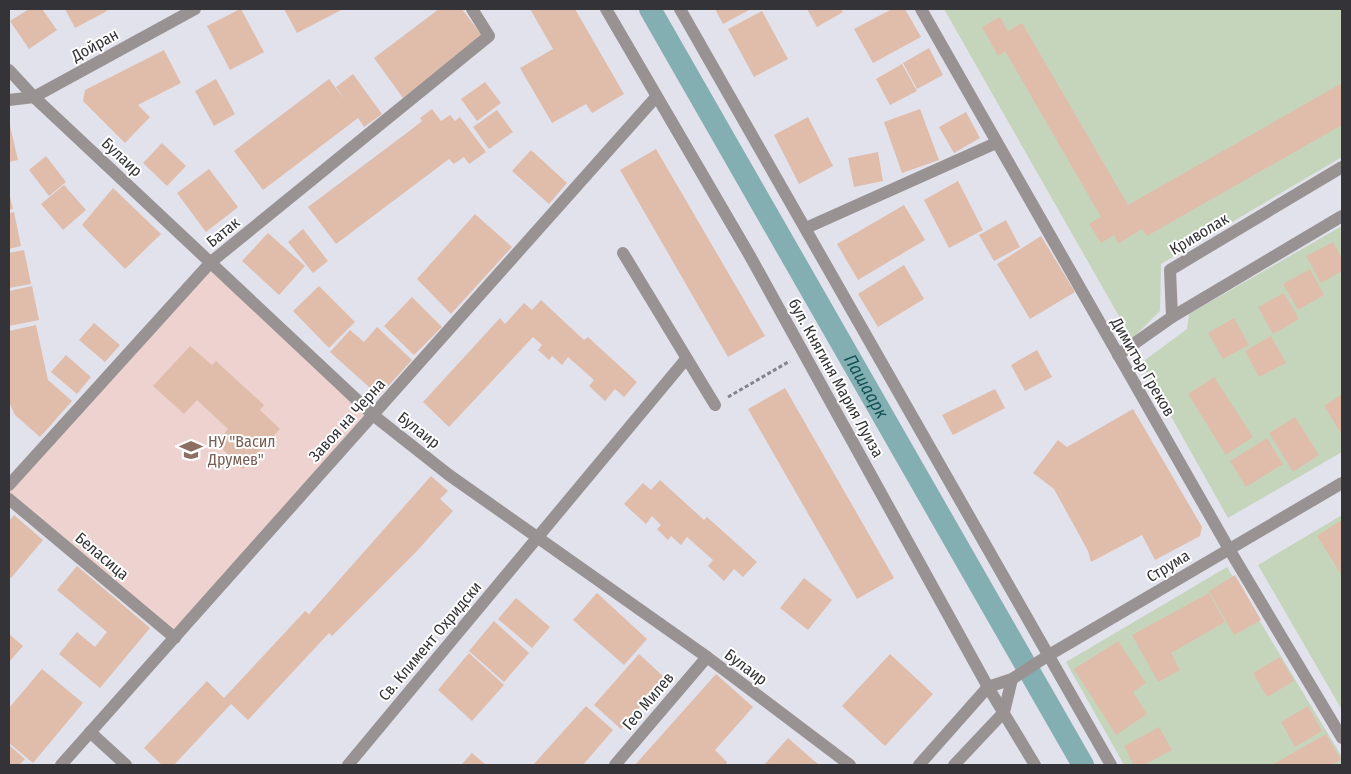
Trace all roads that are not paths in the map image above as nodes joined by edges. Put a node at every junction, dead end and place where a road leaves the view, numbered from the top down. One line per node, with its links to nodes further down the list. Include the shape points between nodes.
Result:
1 (195, 9): 7 (street, Дойран)
2 (472, 9): 15 (street, Батак, via 488,36)
3 (606, 9): 8 (street, бул. Княгиня Мария Луиза)
4 (680, 9): 13 (street)
5 (921, 9): 10 (street, Димитър Греков)
6 (9, 70): 7 (street, Булаир)
7 (34, 97): 9 (street, Дойран); 15 (street, Булаир)
8 (656, 97): 20 (street, Завоя на Черна); 30 (street, бул. Княгиня Мария Луиза, via 750,256)
9 (9, 100)
10 (996, 143): 13 (street); 17 (street, Димитър Греков)
11 (1342, 167): 16 (street, Криволак, via 1170,270)
12 (1342, 216): 16 (street)
13 (806, 228): 28 (street)
14 (623, 253): 18 (street)
15 (211, 262): 20 (street, Булаир); 22 (street, Батак)
16 (1172, 317): 17 (street)
17 (1118, 355): 25 (street, Димитър Греков)
18 (686, 359): 19 (street); 24 (street, Св. Климент Охридски)
19 (715, 405)
20 (373, 415): 24 (street, Булаир); 26 (street, Завоя на Черна)
21 (1342, 483): 25 (street, Струма)
22 (9, 484)
23 (9, 498): 26 (street, Беласица)
24 (537, 538): 27 (street, Булаир); 34 (street, Св. Климент Охридски)
25 (1228, 549): 28 (street, Струма); 33 (street, Димитър Греков)
26 (174, 638): 32 (street, Завоя на Черна)
27 (706, 658): 37 (street, Гео Милев); 38 (street, Булаир)
28 (1044, 659): 29 (street, Струма); 42 (street)
29 (1012, 679): 30 (street, Струма); 31 (street)
30 (988, 687): 31 (street, бул. Княгиня Мария Луиза); 39 (street)
31 (1004, 712): 40 (street); 41 (street, бул. Княгиня Мария Луиза)
32 (90, 732): 35 (street, Завоя на Черна); 36 (street)
33 (1342, 738)
34 (354, 763)
35 (61, 765)
36 (126, 765)
37 (615, 765)
38 (850, 765)
39 (918, 765)
40 (954, 765)
41 (1035, 765)
42 (1111, 765)

